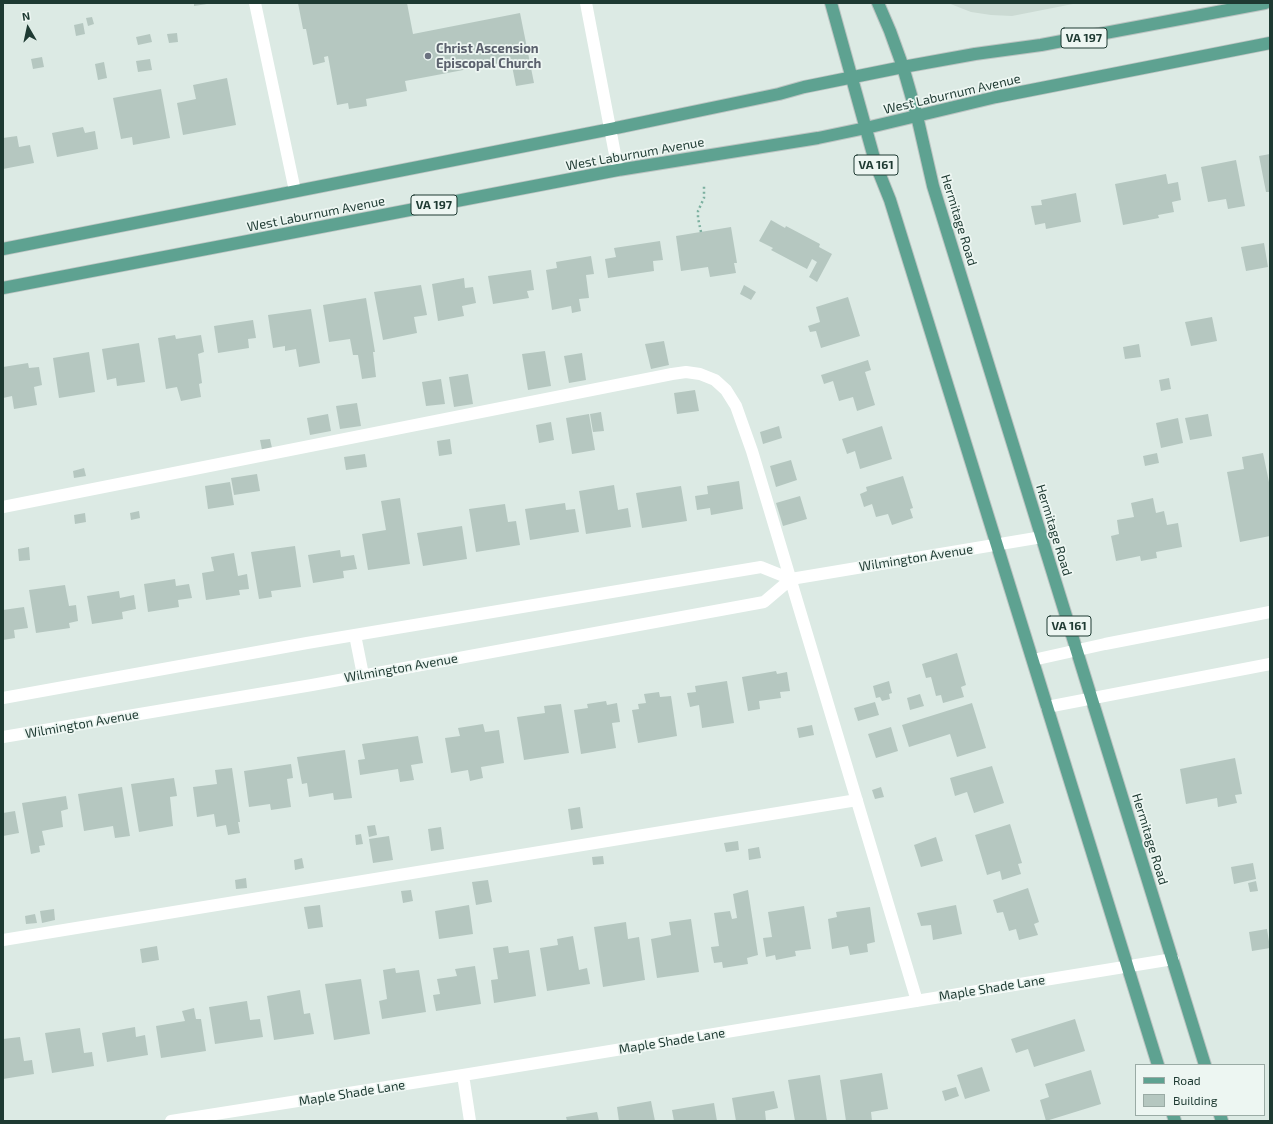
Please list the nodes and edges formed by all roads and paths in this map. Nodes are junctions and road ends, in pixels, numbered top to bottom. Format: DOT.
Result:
graph roads {
  1 [pos="255,3"];
  2 [pos="586,3"];
  3 [pos="831,3"];
  4 [pos="878,3"];
  5 [pos="1265,3"];
  6 [pos="1270,43"];
  7 [pos="903,67"];
  8 [pos="851,77"];
  9 [pos="917,116"];
  10 [pos="866,128"];
  11 [pos="611,129"];
  12 [pos="618,170"];
  13 [pos="704,185"];
  14 [pos="294,191"];
  15 [pos="701,232"];
  16 [pos="3,249"];
  17 [pos="3,288"];
  18 [pos="3,507"];
  19 [pos="1042,537"];
  20 [pos="997,545"];
  21 [pos="791,579"];
  22 [pos="1270,612"];
  23 [pos="355,635"];
  24 [pos="1077,650"];
  25 [pos="1033,660"];
  26 [pos="1270,664"];
  27 [pos="363,675"];
  28 [pos="3,698"];
  29 [pos="1092,698"];
  30 [pos="1047,706"];
  31 [pos="3,738"];
  32 [pos="857,800"];
  33 [pos="3,940"];
  34 [pos="1172,959"];
  35 [pos="1127,967"];
  36 [pos="917,1001"];
  37 [pos="1158,1064"];
  38 [pos="1205,1064"];
  39 [pos="463,1075"];
  40 [pos="172,1121"];
  41 [pos="470,1121"];
  1 -- 14 [label="street"];
  2 -- 11 [label="street"];
  3 -- 8 [label="main road, VA 161"];
  4 -- 7 [label="main road, Hermitage Road / VA 161"];
  5 -- 7 [label="main road, West Laburnum Avenue / VA 197"];
  6 -- 9 [label="main road, West Laburnum Avenue / VA 197"];
  7 -- 8 [label="main road, West Laburnum Avenue / VA 197"];
  7 -- 9 [label="main road, Hermitage Road / VA 161"];
  8 -- 10 [label="main road, VA 161"];
  8 -- 11 [label="main road, West Laburnum Avenue / VA 197"];
  9 -- 10 [label="main road, West Laburnum Avenue / VA 197"];
  9 -- 19 [label="main road, Hermitage Road / VA 161"];
  10 -- 12 [label="main road, West Laburnum Avenue / VA 197"];
  10 -- 20 [label="main road, VA 161"];
  11 -- 12 [label="street"];
  11 -- 14 [label="main road, West Laburnum Avenue / VA 197"];
  12 -- 17 [label="main road, West Laburnum Avenue / VA 197"];
  13 -- 15 [label="path"];
  14 -- 16 [label="main road, West Laburnum Avenue / VA 197"];
  18 -- 21 [label="street"];
  19 -- 20 [label="street, Wilmington Avenue"];
  19 -- 24 [label="main road, Hermitage Road / VA 161"];
  20 -- 21 [label="street, Wilmington Avenue"];
  20 -- 25 [label="main road, VA 161"];
  21 -- 23 [label="street"];
  21 -- 27 [label="street, Wilmington Avenue"];
  21 -- 32 [label="street"];
  22 -- 24 [label="street"];
  23 -- 27 [label="street"];
  23 -- 28 [label="street"];
  24 -- 25 [label="street"];
  24 -- 29 [label="main road, Hermitage Road / VA 161"];
  25 -- 30 [label="main road, VA 161"];
  26 -- 29 [label="street"];
  27 -- 31 [label="street, Wilmington Avenue"];
  29 -- 30 [label="street"];
  29 -- 34 [label="main road, Hermitage Road / VA 161"];
  30 -- 35 [label="main road, VA 161"];
  32 -- 33 [label="street"];
  32 -- 36 [label="street"];
  34 -- 35 [label="street, Maple Shade Lane"];
  34 -- 38 [label="main road, Hermitage Road / VA 161"];
  35 -- 36 [label="street, Maple Shade Lane"];
  35 -- 37 [label="main road, VA 161"];
  36 -- 39 [label="street, Maple Shade Lane"];
  39 -- 40 [label="street, Maple Shade Lane"];
  39 -- 41 [label="street"];
}
